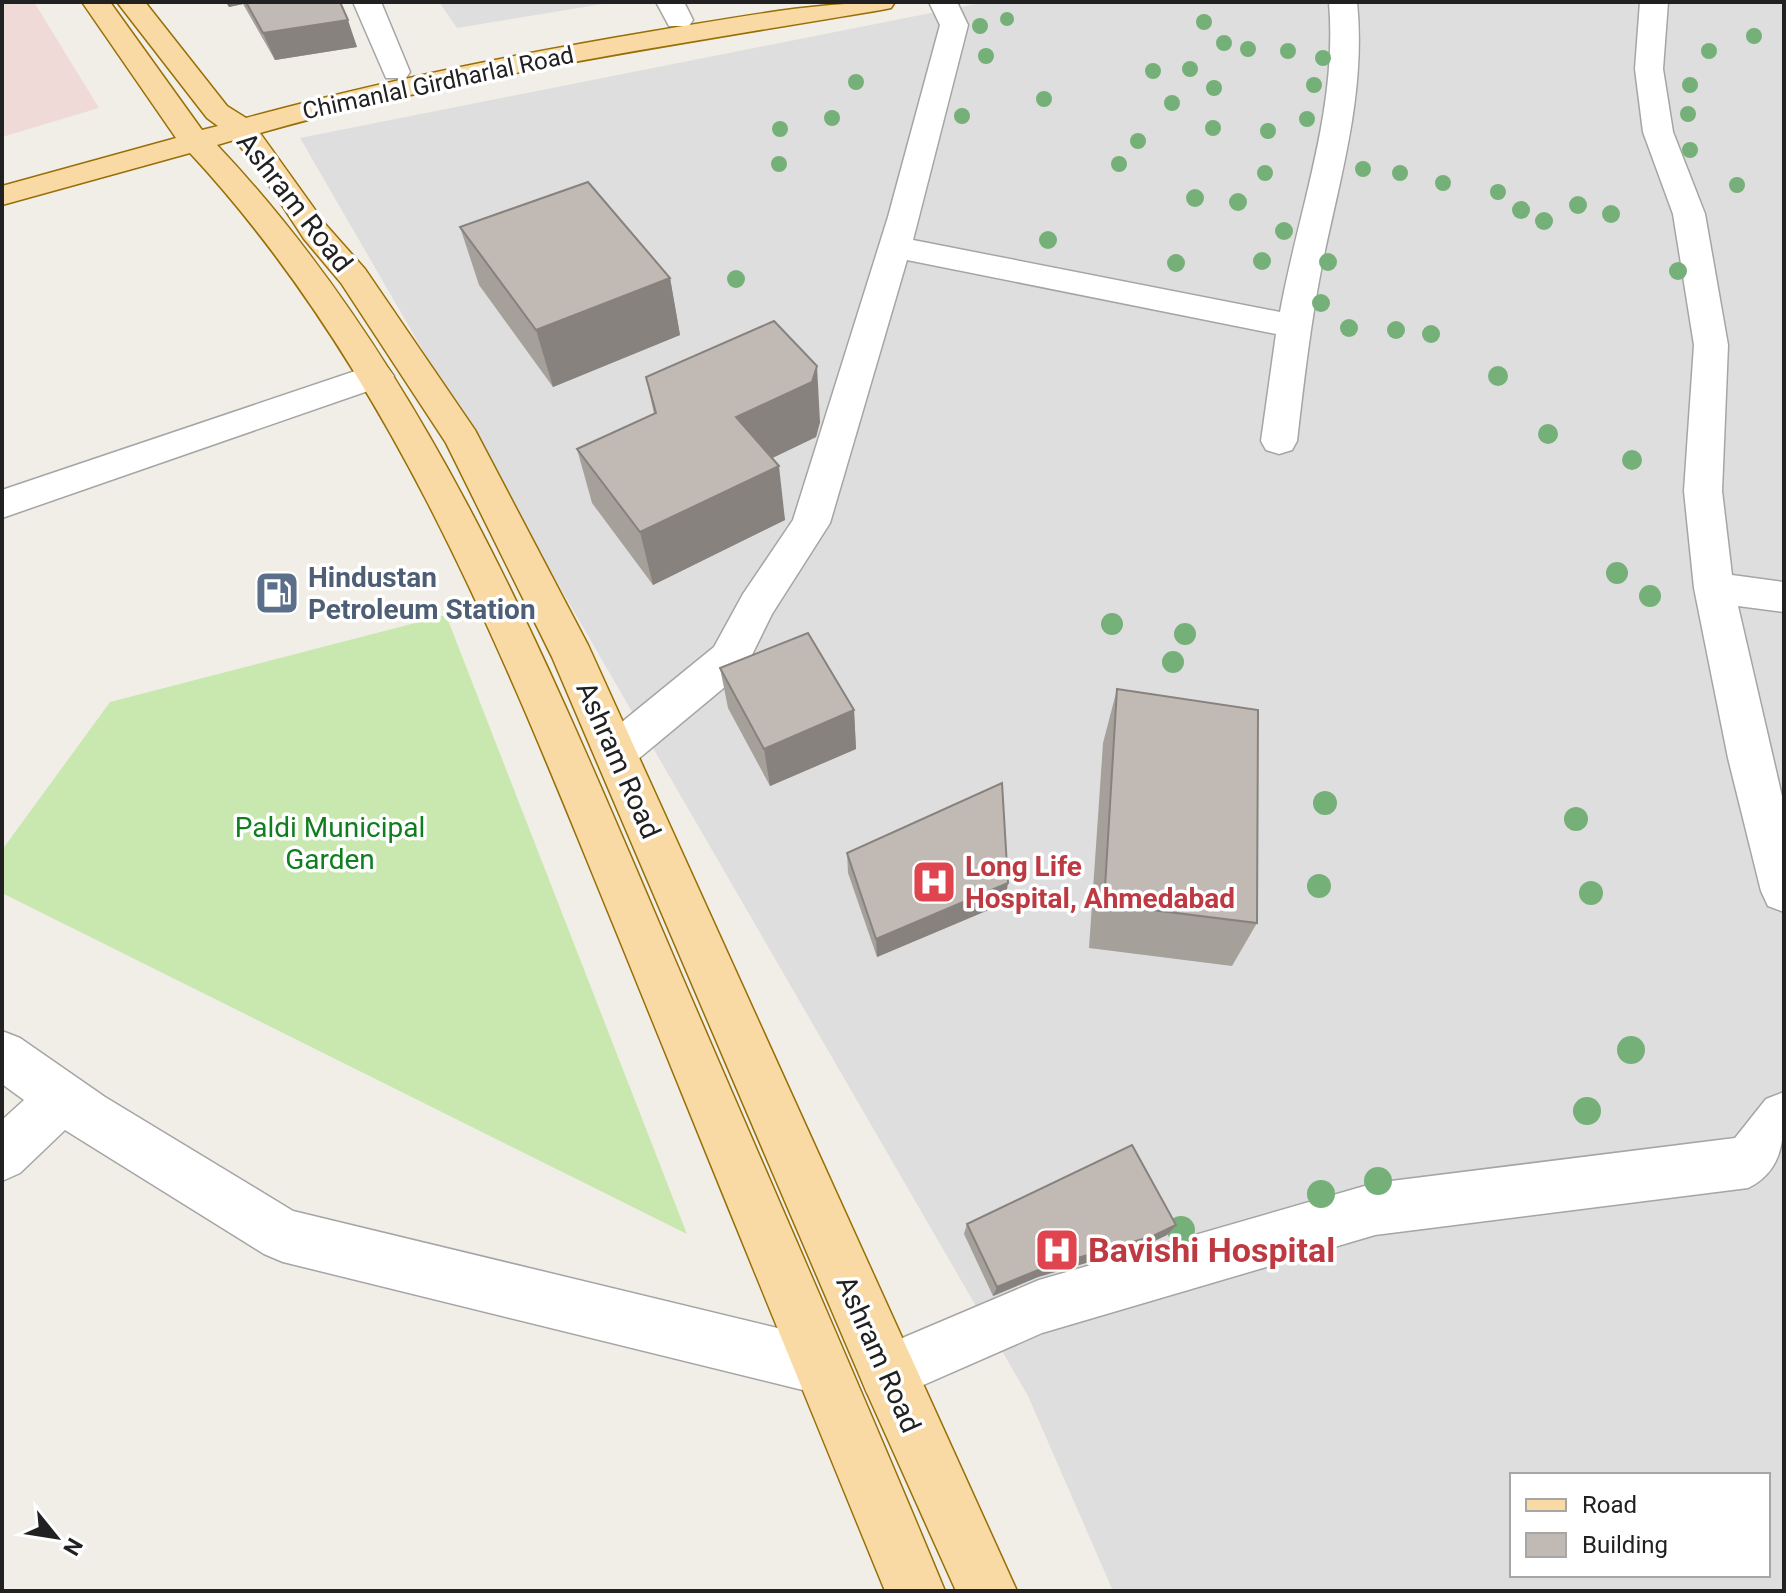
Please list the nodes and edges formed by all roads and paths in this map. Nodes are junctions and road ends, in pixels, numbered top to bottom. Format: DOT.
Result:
graph roads {
  1 [pos="96,2"];
  2 [pos="131,2"];
  3 [pos="367,2"];
  4 [pos="788,2"];
  5 [pos="881,2"];
  6 [pos="943,2"];
  7 [pos="1343,2"];
  8 [pos="1654,2"];
  9 [pos="675,11"];
  10 [pos="396,72"];
  11 [pos="208,126"];
  12 [pos="2,178"];
  13 [pos="2,196"];
  14 [pos="895,247"];
  15 [pos="1293,326"];
  16 [pos="376,376"];
  17 [pos="1279,441"];
  18 [pos="2,504"];
  19 [pos="1714,588"];
  20 [pos="1784,597"];
  21 [pos="616,752"];
  22 [pos="1784,891"];
  23 [pos="2,1055"];
  24 [pos="63,1098"];
  25 [pos="1784,1117"];
  26 [pos="2,1155"];
  27 [pos="819,1366"];
  28 [pos="887,1373"];
  29 [pos="915,1591"];
  30 [pos="987,1591"];
  1 -- 11 [label="main road, Ashram Road"];
  2 -- 11 [label="main road, Ashram Road"];
  3 -- 10 [label="street"];
  4 -- 9 [label="main road, Chimanlal Girdharlal Road"];
  5 -- 11 [label="main road, Chimanlal Girdharlal Road"];
  6 -- 14 [label="street"];
  7 -- 15 [label="street"];
  8 -- 19 [label="street"];
  9 -- 10 [label="main road, Chimanlal Girdharlal Road"];
  10 -- 11 [label="main road, Chimanlal Girdharlal Road"];
  11 -- 12 [label="main road, Chimanlal Girdharlal Road"];
  11 -- 13 [label="main road, Chimanlal Girdharlal Road"];
  11 -- 16 [label="main road, Ashram Road"];
  11 -- 21 [label="main road, Ashram Road"];
  14 -- 15 [label="street"];
  14 -- 21 [label="street"];
  15 -- 17 [label="street"];
  16 -- 18 [label="street"];
  16 -- 27 [label="main road, Ashram Road"];
  19 -- 20 [label="street"];
  19 -- 22 [label="street"];
  21 -- 28 [label="main road, Ashram Road"];
  23 -- 24 [label="street"];
  24 -- 26 [label="street"];
  24 -- 27 [label="street"];
  25 -- 28 [label="street"];
  27 -- 29 [label="main road, Ashram Road"];
  28 -- 30 [label="main road, Ashram Road"];
}
